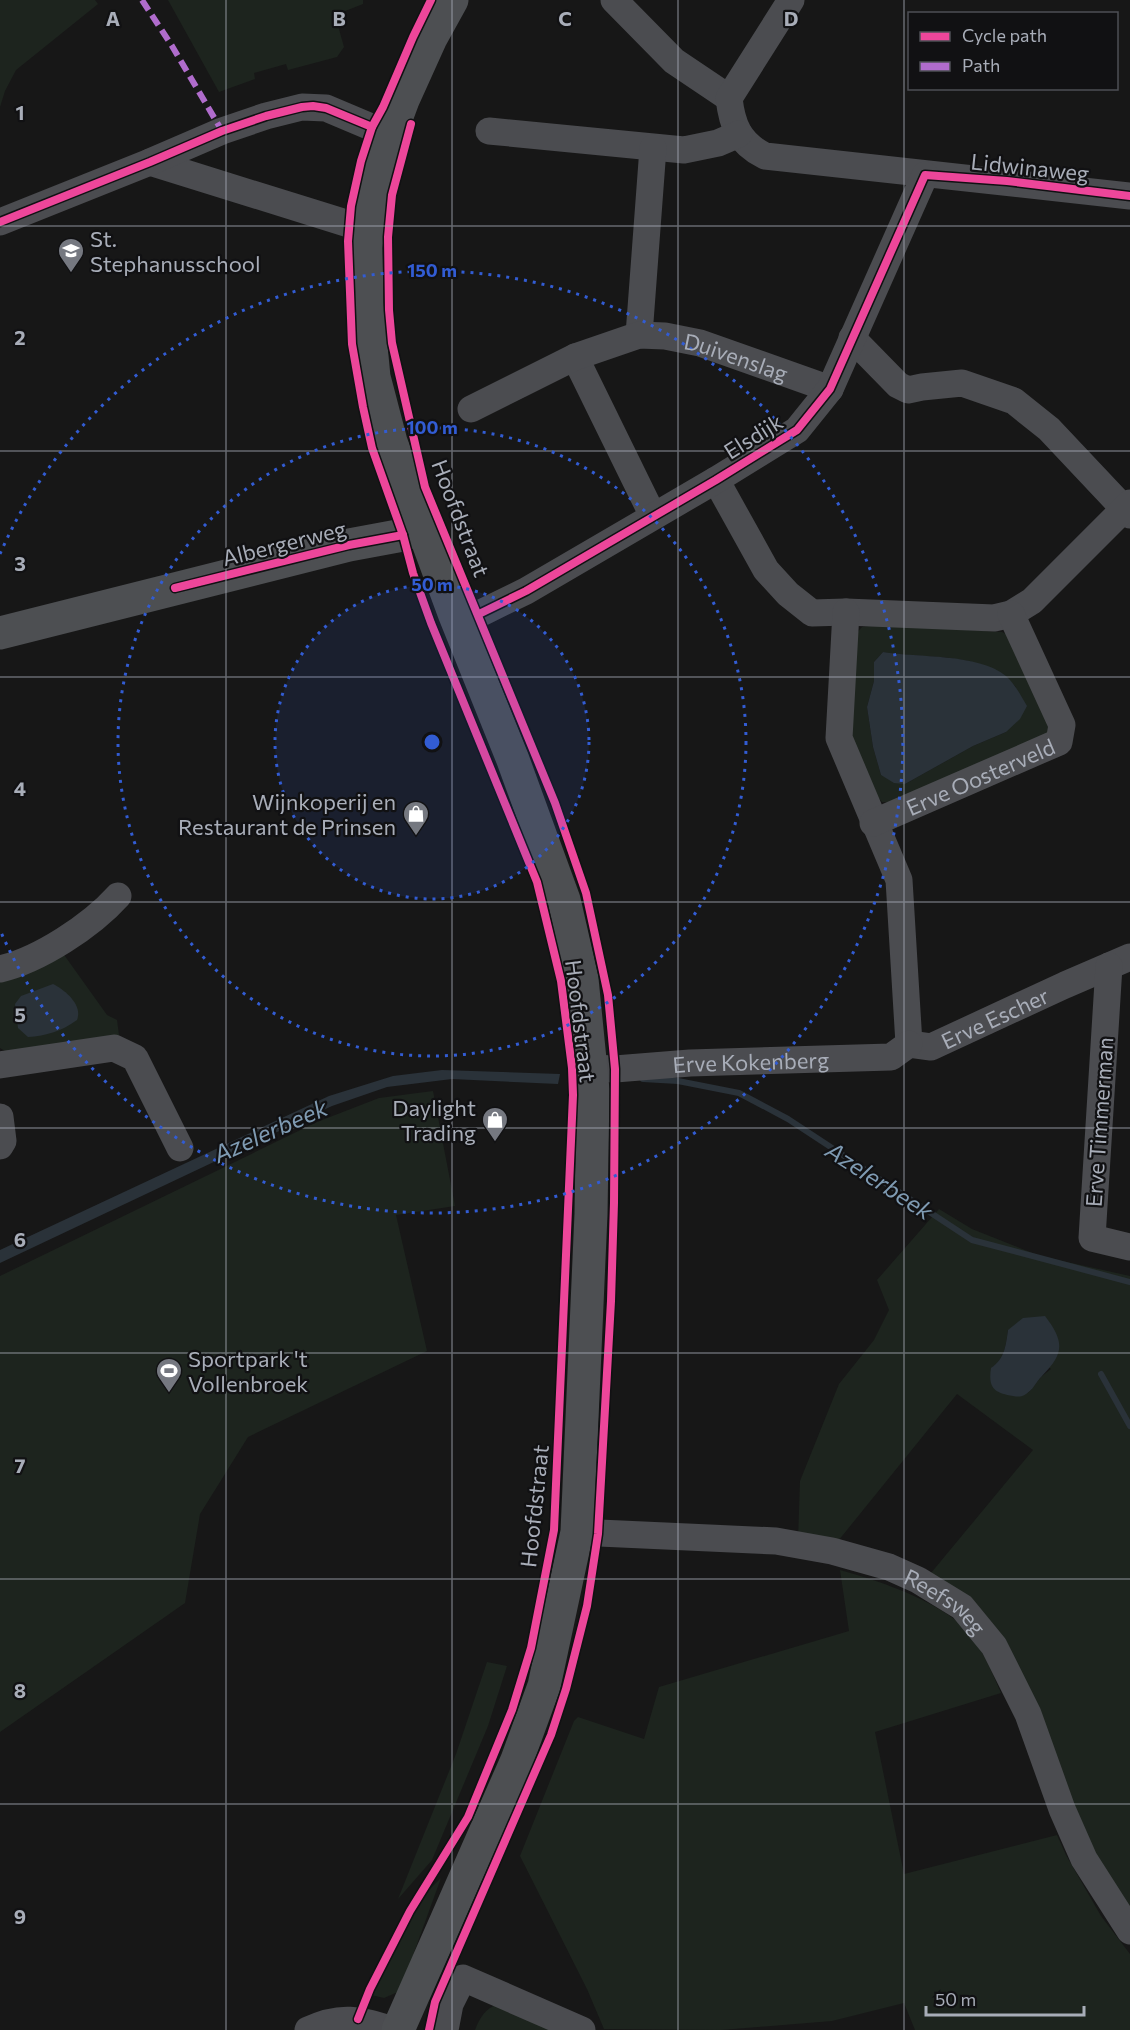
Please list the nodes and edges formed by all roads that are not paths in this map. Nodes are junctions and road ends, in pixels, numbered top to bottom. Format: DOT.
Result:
graph roads {
  1 [pos="452,0"];
  2 [pos="614,0"];
  3 [pos="790,0"];
  4 [pos="729,98"];
  5 [pos="489,132"];
  6 [pos="740,134"];
  7 [pos="390,135"];
  8 [pos="653,148"];
  9 [pos="150,162"];
  10 [pos="926,175"];
  11 [pos="1130,196"];
  12 [pos="0,222"];
  13 [pos="367,227"];
  14 [pos="639,335"];
  15 [pos="852,338"];
  16 [pos="575,357"];
  17 [pos="830,389"];
  18 [pos="471,409"];
  19 [pos="717,480"];
  20 [pos="1128,509"];
  21 [pos="653,516"];
  22 [pos="422,527"];
  23 [pos="846,612"];
  24 [pos="479,614"];
  25 [pos="1011,614"];
  26 [pos="0,633"];
  27 [pos="879,835"];
  28 [pos="118,896"];
  29 [pos="1120,962"];
  30 [pos="0,969"];
  31 [pos="909,1044"];
  32 [pos="0,1065"];
  33 [pos="591,1068"];
  34 [pos="0,1117"];
  35 [pos="0,1146"];
  36 [pos="180,1148"];
  37 [pos="1130,1247"];
  38 [pos="577,1532"];
  39 [pos="1130,1931"];
  40 [pos="356,2025"];
  41 [pos="308,2030"];
  42 [pos="395,2030"];
  43 [pos="445,2030"];
  44 [pos="582,2030"];
  1 -- 7 [label="main road, Hoofdstraat"];
  2 -- 4 [label="street"];
  3 -- 4 [label="street"];
  4 -- 6 [label="street"];
  5 -- 8 [label="street"];
  6 -- 8 [label="street"];
  6 -- 10 [label="street, Lidwinaweg"];
  7 -- 9 [label="street"];
  7 -- 13 [label="main road, Hoofdstraat"];
  8 -- 14 [label="street"];
  9 -- 12 [label="street"];
  9 -- 13 [label="street"];
  10 -- 11 [label="street, Lidwinaweg"];
  10 -- 15 [label="street, Elsdijk"];
  13 -- 22 [label="main road, Hoofdstraat"];
  14 -- 16 [label="street, Duivenslag"];
  14 -- 17 [label="street, Duivenslag"];
  15 -- 17 [label="street, Elsdijk"];
  15 -- 20 [label="street"];
  16 -- 18 [label="street, Duivenslag"];
  16 -- 21 [label="street"];
  17 -- 19 [label="street, Elsdijk"];
  19 -- 21 [label="street, Elsdijk"];
  19 -- 23 [label="street"];
  20 -- 25 [label="street"];
  21 -- 24 [label="street, Elsdijk"];
  22 -- 26 [label="main road, Albergerweg"];
  22 -- 33 [label="main road, Hoofdstraat"];
  23 -- 25 [label="street"];
  23 -- 27 [label="street"];
  25 -- 27 [label="street, Erve Oosterveld"];
  27 -- 31 [label="street, Erve Escher"];
  28 -- 30 [label="street"];
  29 -- 31 [label="street, Erve Escher"];
  29 -- 37 [label="street, Erve Timmerman"];
  31 -- 33 [label="street, Erve Kokenberg"];
  32 -- 36 [label="street"];
  33 -- 38 [label="main road, Hoofdstraat"];
  34 -- 35 [label="street"];
  38 -- 39 [label="street, Reefsweg"];
  38 -- 42 [label="main road, Hoofdstraat"];
  40 -- 41 [label="street"];
  40 -- 42 [label="street"];
  43 -- 44 [label="street"];
}
